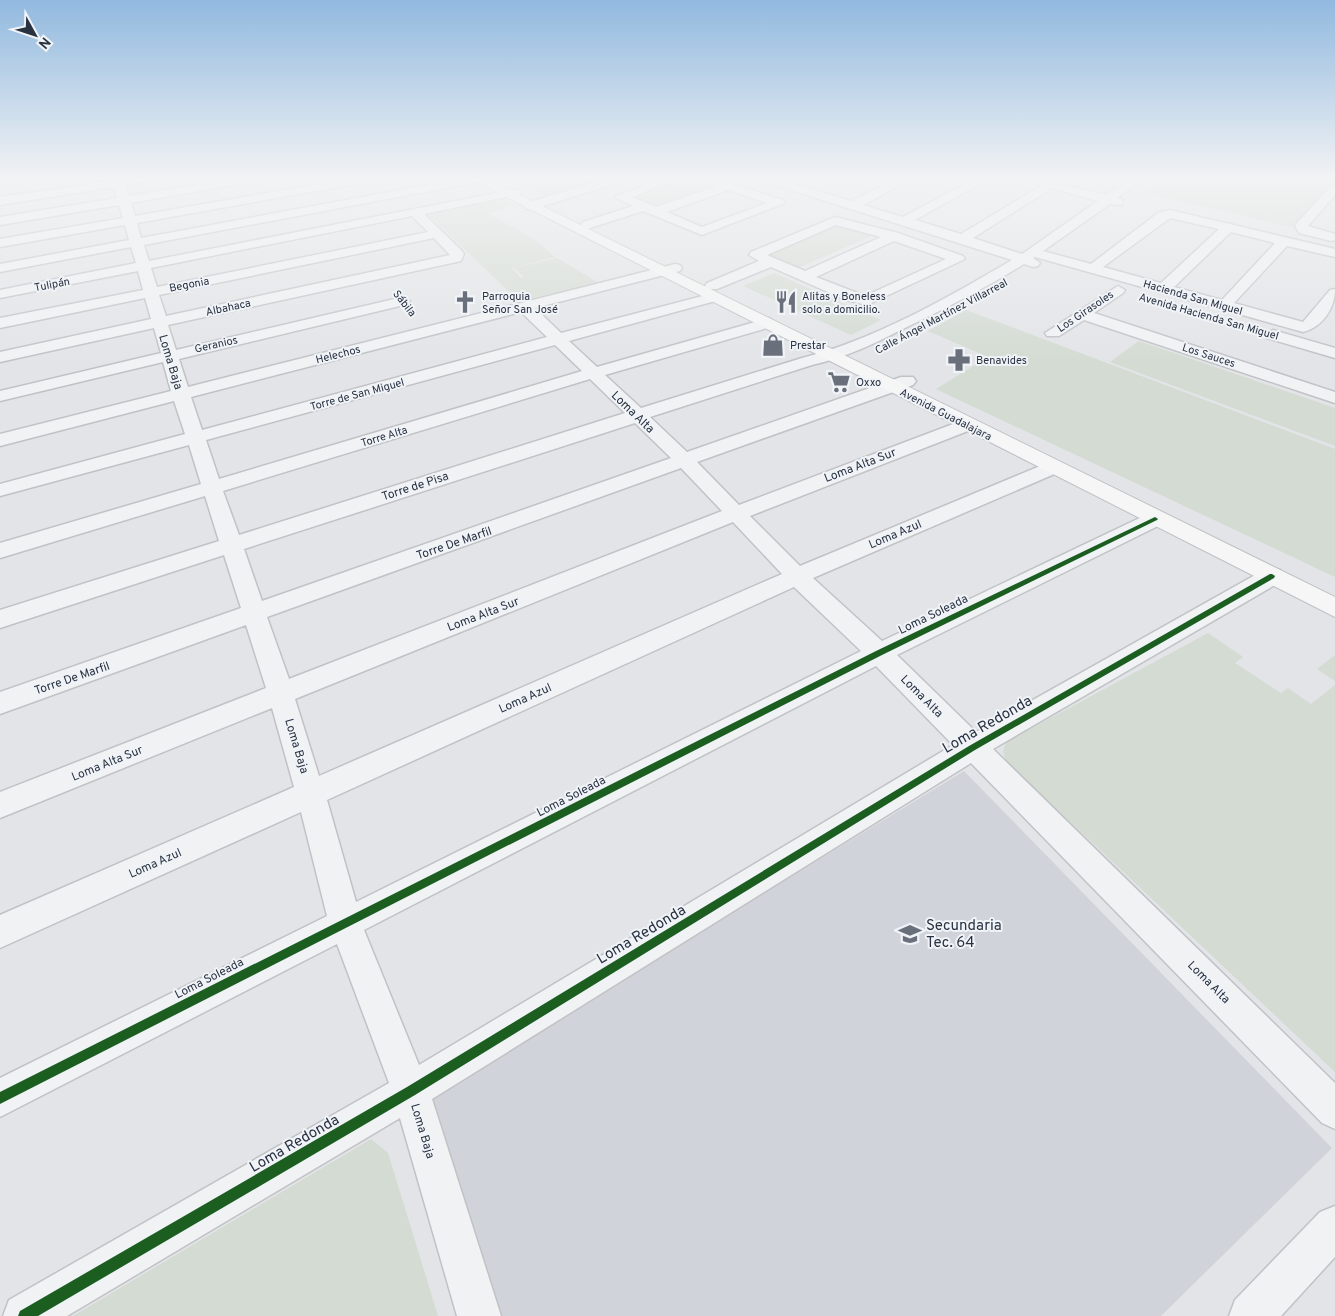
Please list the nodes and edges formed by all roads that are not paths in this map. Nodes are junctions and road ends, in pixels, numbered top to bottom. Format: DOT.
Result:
graph roads {
  1 [pos="62,240"];
  2 [pos="83,240"];
  3 [pos="137,240"];
  4 [pos="405,240"];
  5 [pos="443,240"];
  6 [pos="612,240"];
  7 [pos="787,240"];
  8 [pos="883,240"];
  9 [pos="905,240"];
  10 [pos="972,240"];
  11 [pos="1057,240"];
  12 [pos="1063,240"];
  13 [pos="1130,240"];
  14 [pos="1215,240"];
  15 [pos="1285,240"];
  16 [pos="1287,240"];
  17 [pos="1335,253"];
  18 [pos="1035,258"];
  19 [pos="776,265"];
  20 [pos="0,268"];
  21 [pos="1094,268"];
  22 [pos="669,270"];
  23 [pos="383,274"];
  24 [pos="804,277"];
  25 [pos="1083,279"];
  26 [pos="1164,288"];
  27 [pos="1118,290"];
  28 [pos="149,292"];
  29 [pos="717,292"];
  30 [pos="1335,293"];
  31 [pos="0,294"];
  32 [pos="403,301"];
  33 [pos="1224,306"];
  34 [pos="526,308"];
  35 [pos="1082,314"];
  36 [pos="159,322"];
  37 [pos="0,323"];
  38 [pos="769,324"];
  39 [pos="1241,326"];
  40 [pos="427,331"];
  41 [pos="1260,331"];
  42 [pos="1053,333"];
  43 [pos="558,339"];
  44 [pos="1335,353"];
  45 [pos="170,355"];
  46 [pos="0,357"];
  47 [pos="846,357"];
  48 [pos="593,373"];
  49 [pos="900,384"];
  50 [pos="1332,390"];
  51 [pos="181,394"];
  52 [pos="0,396"];
  53 [pos="636,414"];
  54 [pos="967,425"];
  55 [pos="197,437"];
  56 [pos="0,440"];
  57 [pos="685,461"];
  58 [pos="1052,468"];
  59 [pos="212,488"];
  60 [pos="0,490"];
  61 [pos="734,513"];
  62 [pos="1155,519"];
  63 [pos="233,544"];
  64 [pos="0,550"];
  65 [pos="1272,566"];
  66 [pos="797,576"];
  67 [pos="1335,608"];
  68 [pos="256,613"];
  69 [pos="0,619"];
  70 [pos="879,653"];
  71 [pos="281,694"];
  72 [pos="0,703"];
  73 [pos="972,748"];
  74 [pos="311,795"];
  75 [pos="0,805"];
  76 [pos="345,922"];
  77 [pos="0,932"];
  78 [pos="411,1091"];
  79 [pos="0,1098"];
  80 [pos="1335,1110"];
  81 [pos="1335,1227"];
  82 [pos="25,1316"];
  83 [pos="479,1316"];
  84 [pos="1251,1316"];
  1 -- 20 [label="street"];
  2 -- 31 [label="street, Tulipán"];
  3 -- 28 [label="street, Loma Baja"];
  4 -- 28 [label="street, Begonia"];
  5 -- 23 [label="street, Albahaca"];
  6 -- 22 [label="main road, Avenida Guadalajara"];
  7 -- 19 [label="street"];
  8 -- 24 [label="street"];
  9 -- 24 [label="street"];
  10 -- 18 [label="street, Hacienda San Miguel"];
  11 -- 18 [label="street"];
  12 -- 18 [label="street, Calle Ángel Martínez Villarreal"];
  13 -- 21 [label="street"];
  14 -- 26 [label="street"];
  15 -- 33 [label="street"];
  16 -- 17 [label="street"];
  18 -- 21 [label="street, Hacienda San Miguel"];
  18 -- 47 [label="street, Calle Ángel Martínez Villarreal"];
  19 -- 24 [label="street"];
  19 -- 29 [label="street, Torre de San Miguel"];
  21 -- 26 [label="street, Hacienda San Miguel"];
  22 -- 29 [label="main road, Avenida Guadalajara"];
  22 -- 34 [label="street, Helechos"];
  23 -- 32 [label="street, Sábila"];
  23 -- 36 [label="street, Albahaca"];
  25 -- 27 [label="street, Avenida Hacienda San Miguel"];
  26 -- 33 [label="street, Hacienda San Miguel"];
  27 -- 35 [label="street, Los Girasoles"];
  27 -- 39 [label="street, Avenida Hacienda San Miguel"];
  28 -- 36 [label="street, Loma Baja"];
  28 -- 37 [label="street, Begonia"];
  29 -- 38 [label="main road, Avenida Guadalajara"];
  29 -- 43 [label="street, Torre de San Miguel"];
  29 -- 47 [label="main road, Avenida Guadalajara"];
  30 -- 33 [label="street, Hacienda San Miguel"];
  32 -- 40 [label="street, Sábila"];
  32 -- 45 [label="street, Geranios"];
  34 -- 40 [label="street, Helechos"];
  34 -- 43 [label="street, Loma Alta"];
  35 -- 42 [label="street, Los Girasoles"];
  35 -- 50 [label="street, Los Sauces"];
  36 -- 45 [label="street, Loma Baja"];
  36 -- 46 [label="street, Albahaca"];
  38 -- 47 [label="main road, Avenida Guadalajara"];
  38 -- 48 [label="street, Torre Alta"];
  40 -- 51 [label="street, Helechos"];
  41 -- 44 [label="street, Avenida Hacienda San Miguel"];
  43 -- 48 [label="street, Loma Alta"];
  43 -- 55 [label="street, Torre de San Miguel"];
  45 -- 51 [label="street, Loma Baja"];
  45 -- 52 [label="street, Geranios"];
  47 -- 49 [label="main road, Avenida Guadalajara"];
  47 -- 53 [label="street, Torre de Pisa"];
  48 -- 53 [label="street, Loma Alta"];
  48 -- 59 [label="street, Torre Alta"];
  49 -- 54 [label="main road, Avenida Guadalajara"];
  49 -- 57 [label="street, Torre De Marfil"];
  49 -- 65 [label="main road, Avenida Guadalajara"];
  51 -- 55 [label="street, Loma Baja"];
  51 -- 56 [label="street, Helechos"];
  53 -- 57 [label="street, Loma Alta"];
  53 -- 63 [label="street, Torre de Pisa"];
  54 -- 58 [label="main road, Avenida Guadalajara"];
  54 -- 61 [label="street, Loma Alta Sur"];
  55 -- 59 [label="street, Loma Baja"];
  55 -- 60 [label="street, Torre de San Miguel"];
  57 -- 61 [label="street, Loma Alta"];
  57 -- 68 [label="street, Torre De Marfil"];
  58 -- 62 [label="main road, Avenida Guadalajara"];
  58 -- 66 [label="street, Loma Azul"];
  59 -- 63 [label="street, Loma Baja"];
  59 -- 64 [label="street, Torre Alta"];
  61 -- 66 [label="street, Loma Alta"];
  61 -- 71 [label="street, Loma Alta Sur"];
  62 -- 65 [label="main road, Avenida Guadalajara"];
  62 -- 70 [label="street, Loma Soleada"];
  63 -- 68 [label="street, Loma Baja"];
  63 -- 69 [label="street, Torre de Pisa"];
  65 -- 67 [label="main road, Avenida Guadalajara"];
  65 -- 73 [label="street, Loma Redonda"];
  66 -- 70 [label="street, Loma Alta"];
  66 -- 74 [label="street, Loma Azul"];
  68 -- 71 [label="street, Loma Baja"];
  68 -- 72 [label="street, Torre De Marfil"];
  70 -- 73 [label="street, Loma Alta"];
  70 -- 76 [label="street, Loma Soleada"];
  71 -- 74 [label="street, Loma Baja"];
  71 -- 75 [label="street, Loma Alta Sur"];
  73 -- 78 [label="street, Loma Redonda"];
  73 -- 80 [label="street, Loma Alta"];
  74 -- 76 [label="street, Loma Baja"];
  74 -- 77 [label="street, Loma Azul"];
  76 -- 78 [label="street, Loma Baja"];
  76 -- 79 [label="street, Loma Soleada"];
  78 -- 82 [label="street, Loma Redonda"];
  78 -- 83 [label="street, Loma Baja"];
  81 -- 84 [label="street"];
}
